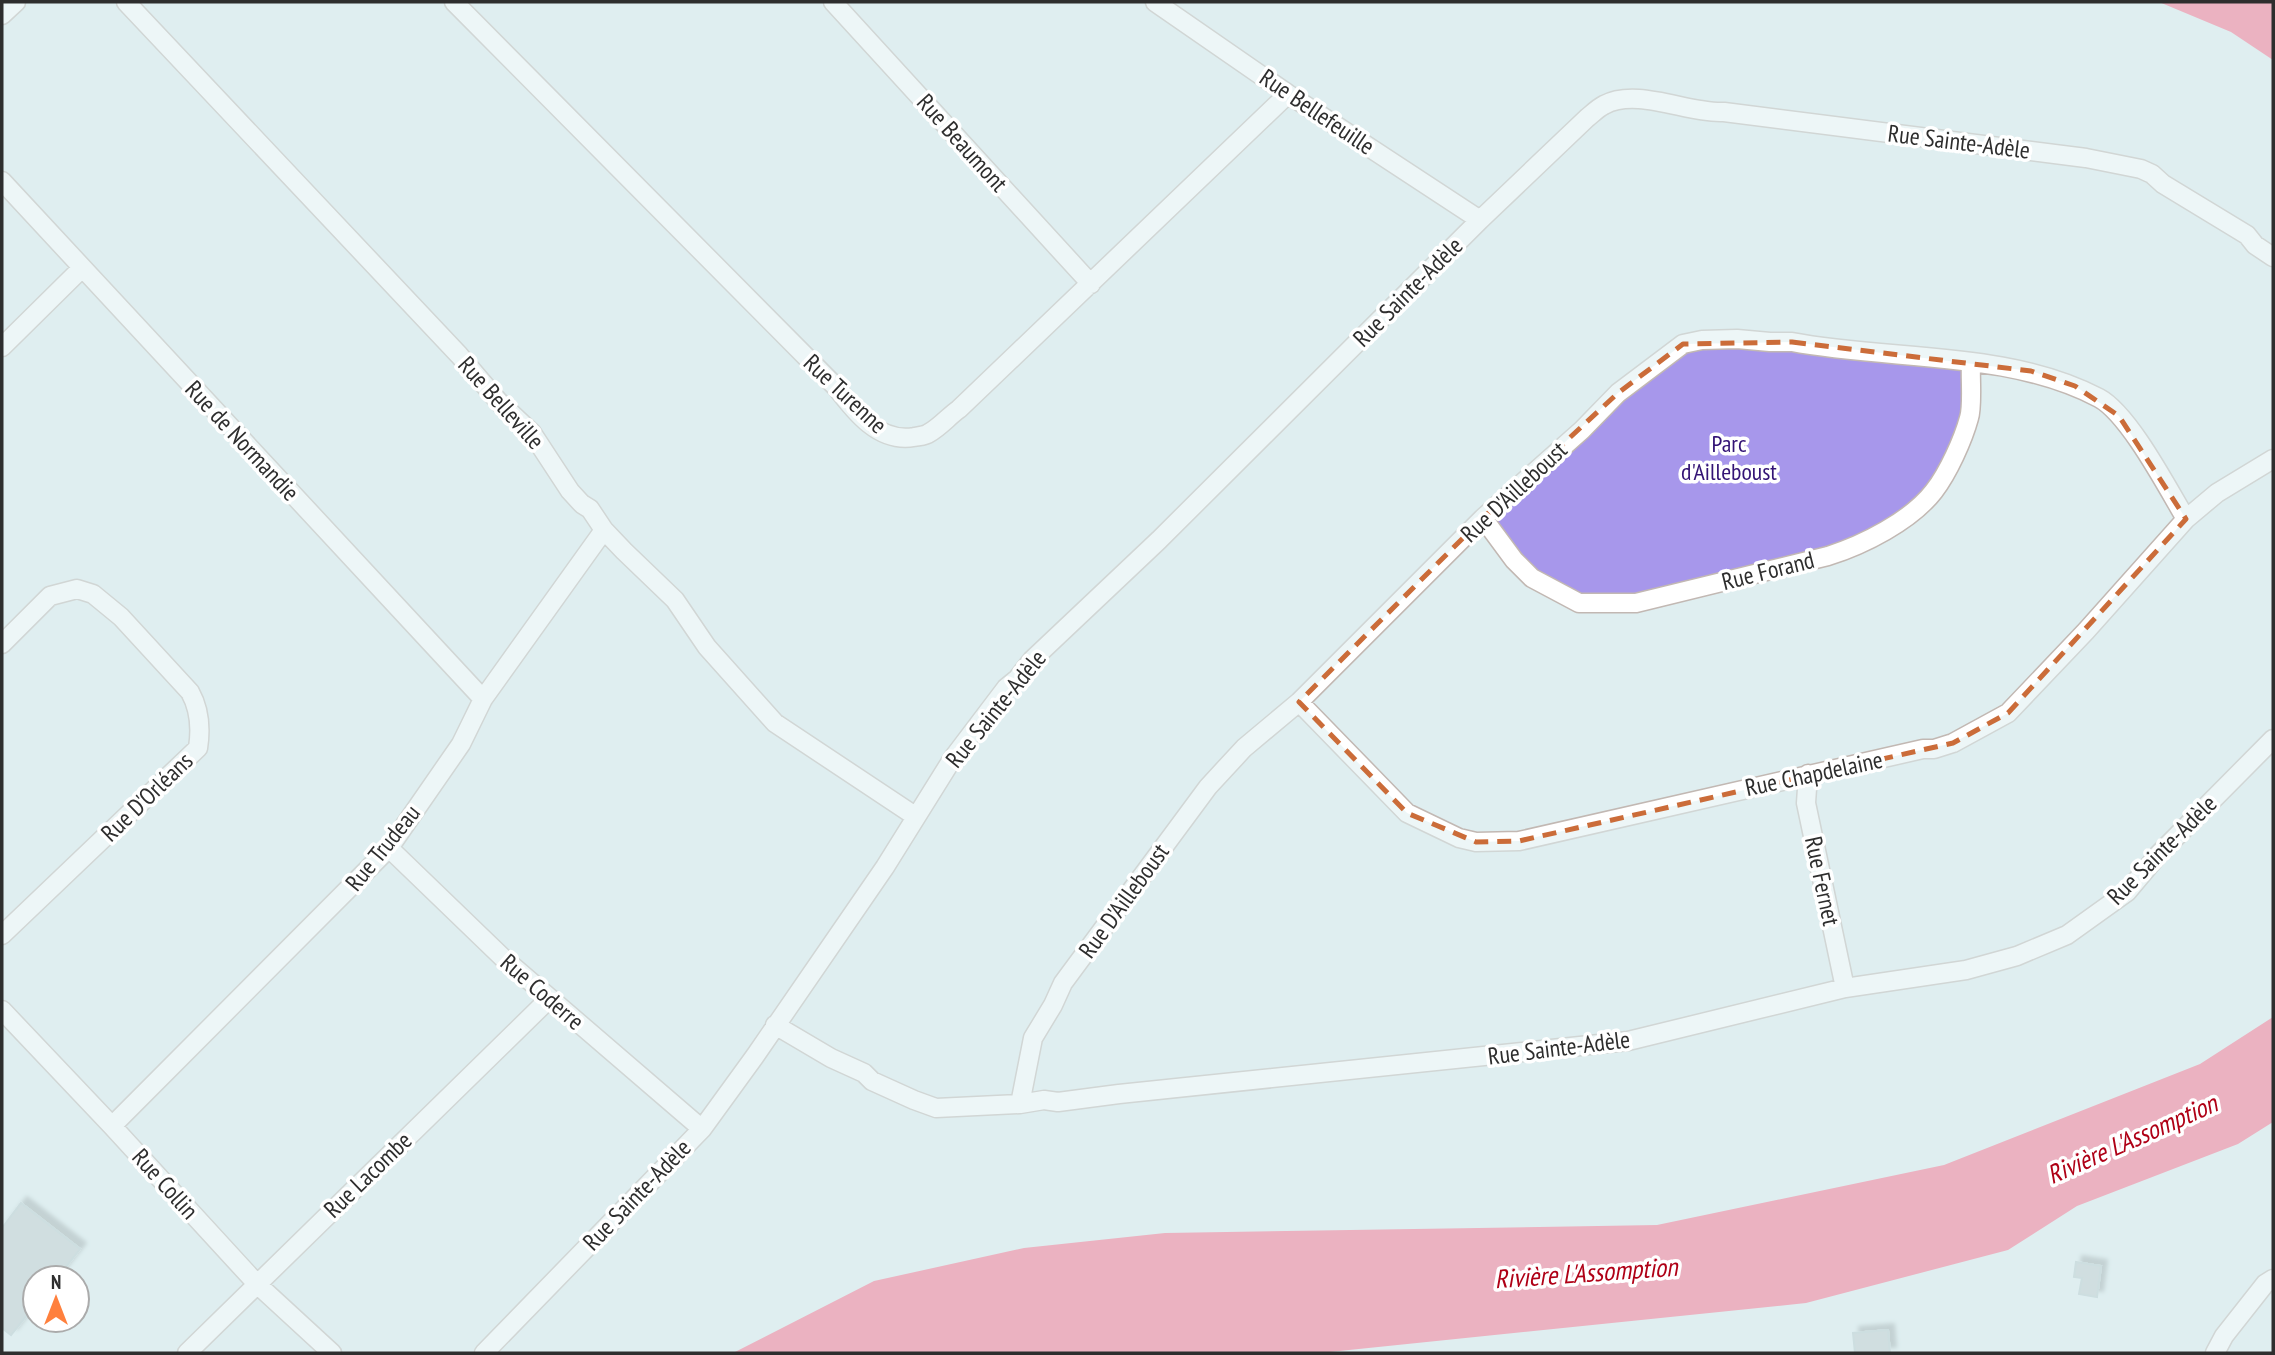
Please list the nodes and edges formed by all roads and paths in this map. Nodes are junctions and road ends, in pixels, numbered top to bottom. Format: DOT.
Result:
graph roads {
  1 [pos="16,2"];
  2 [pos="126,2"];
  3 [pos="454,2"];
  4 [pos="833,2"];
  5 [pos="1155,2"];
  6 [pos="2,15"];
  7 [pos="1288,94"];
  8 [pos="2,181"];
  9 [pos="1480,220"];
  10 [pos="2273,257"];
  11 [pos="81,269"];
  12 [pos="1091,284"];
  13 [pos="2,347"];
  14 [pos="1971,363"];
  15 [pos="2273,459"];
  16 [pos="1483,518"];
  17 [pos="2186,519"];
  18 [pos="604,530"];
  19 [pos="2,644"];
  20 [pos="483,699"];
  21 [pos="1299,702"];
  22 [pos="2273,739"];
  23 [pos="1808,774"];
  24 [pos="915,816"];
  25 [pos="389,848"];
  26 [pos="2,935"];
  27 [pos="1845,988"];
  28 [pos="550,998"];
  29 [pos="2,1010"];
  30 [pos="775,1025"];
  31 [pos="1020,1104"];
  32 [pos="112,1126"];
  33 [pos="702,1129"];
  34 [pos="2273,1279"];
  35 [pos="257,1284"];
  36 [pos="187,1353"];
  37 [pos="332,1353"];
  38 [pos="484,1353"];
  39 [pos="2216,1353"];
  1 -- 6 [label="street"];
  2 -- 18 [label="street, Rue Belleville"];
  3 -- 12 [label="street, Rue Turenne"];
  4 -- 12 [label="street, Rue Beaumont"];
  5 -- 7 [label="street, Rue Bellefeuille"];
  7 -- 9 [label="street, Rue Bellefeuille"];
  7 -- 12 [label="street, Rue Turenne"];
  8 -- 11 [label="street, Rue de Normandie"];
  9 -- 10 [label="street, Rue Sainte-Adèle"];
  9 -- 24 [label="street, Rue Sainte-Adèle"];
  11 -- 13 [label="street"];
  11 -- 20 [label="street, Rue de Normandie"];
  14 -- 16 [label="street, Rue D'Ailleboust"];
  14 -- 16 [label="street, Rue Forand"];
  14 -- 17 [label="street, Rue D'Ailleboust"];
  15 -- 17 [label="street, Rue Chapdelaine"];
  16 -- 21 [label="street, Rue D'Ailleboust"];
  17 -- 23 [label="street, Rue Chapdelaine"];
  18 -- 20 [label="street, Rue Trudeau"];
  18 -- 24 [label="street, Rue Belleville"];
  19 -- 26 [label="street, Rue D'Orléans"];
  20 -- 25 [label="street, Rue Trudeau"];
  21 -- 23 [label="street, Rue Chapdelaine"];
  21 -- 31 [label="street, Rue D'Ailleboust"];
  22 -- 27 [label="street, Rue Sainte-Adèle"];
  23 -- 27 [label="street, Rue Fernet"];
  24 -- 30 [label="street, Rue Sainte-Adèle"];
  25 -- 28 [label="street, Rue Coderre"];
  25 -- 32 [label="street, Rue Trudeau"];
  27 -- 31 [label="street, Rue Sainte-Adèle"];
  28 -- 33 [label="street, Rue Coderre"];
  28 -- 35 [label="street, Rue Lacombe"];
  29 -- 32 [label="street, Rue Collin"];
  30 -- 31 [label="street, Rue Sainte-Adèle"];
  30 -- 33 [label="street, Rue Sainte-Adèle"];
  32 -- 35 [label="street, Rue Collin"];
  33 -- 38 [label="street, Rue Sainte-Adèle"];
  34 -- 39 [label="street"];
  35 -- 36 [label="street, Rue Lacombe"];
  35 -- 37 [label="street, Rue Collin"];
}
